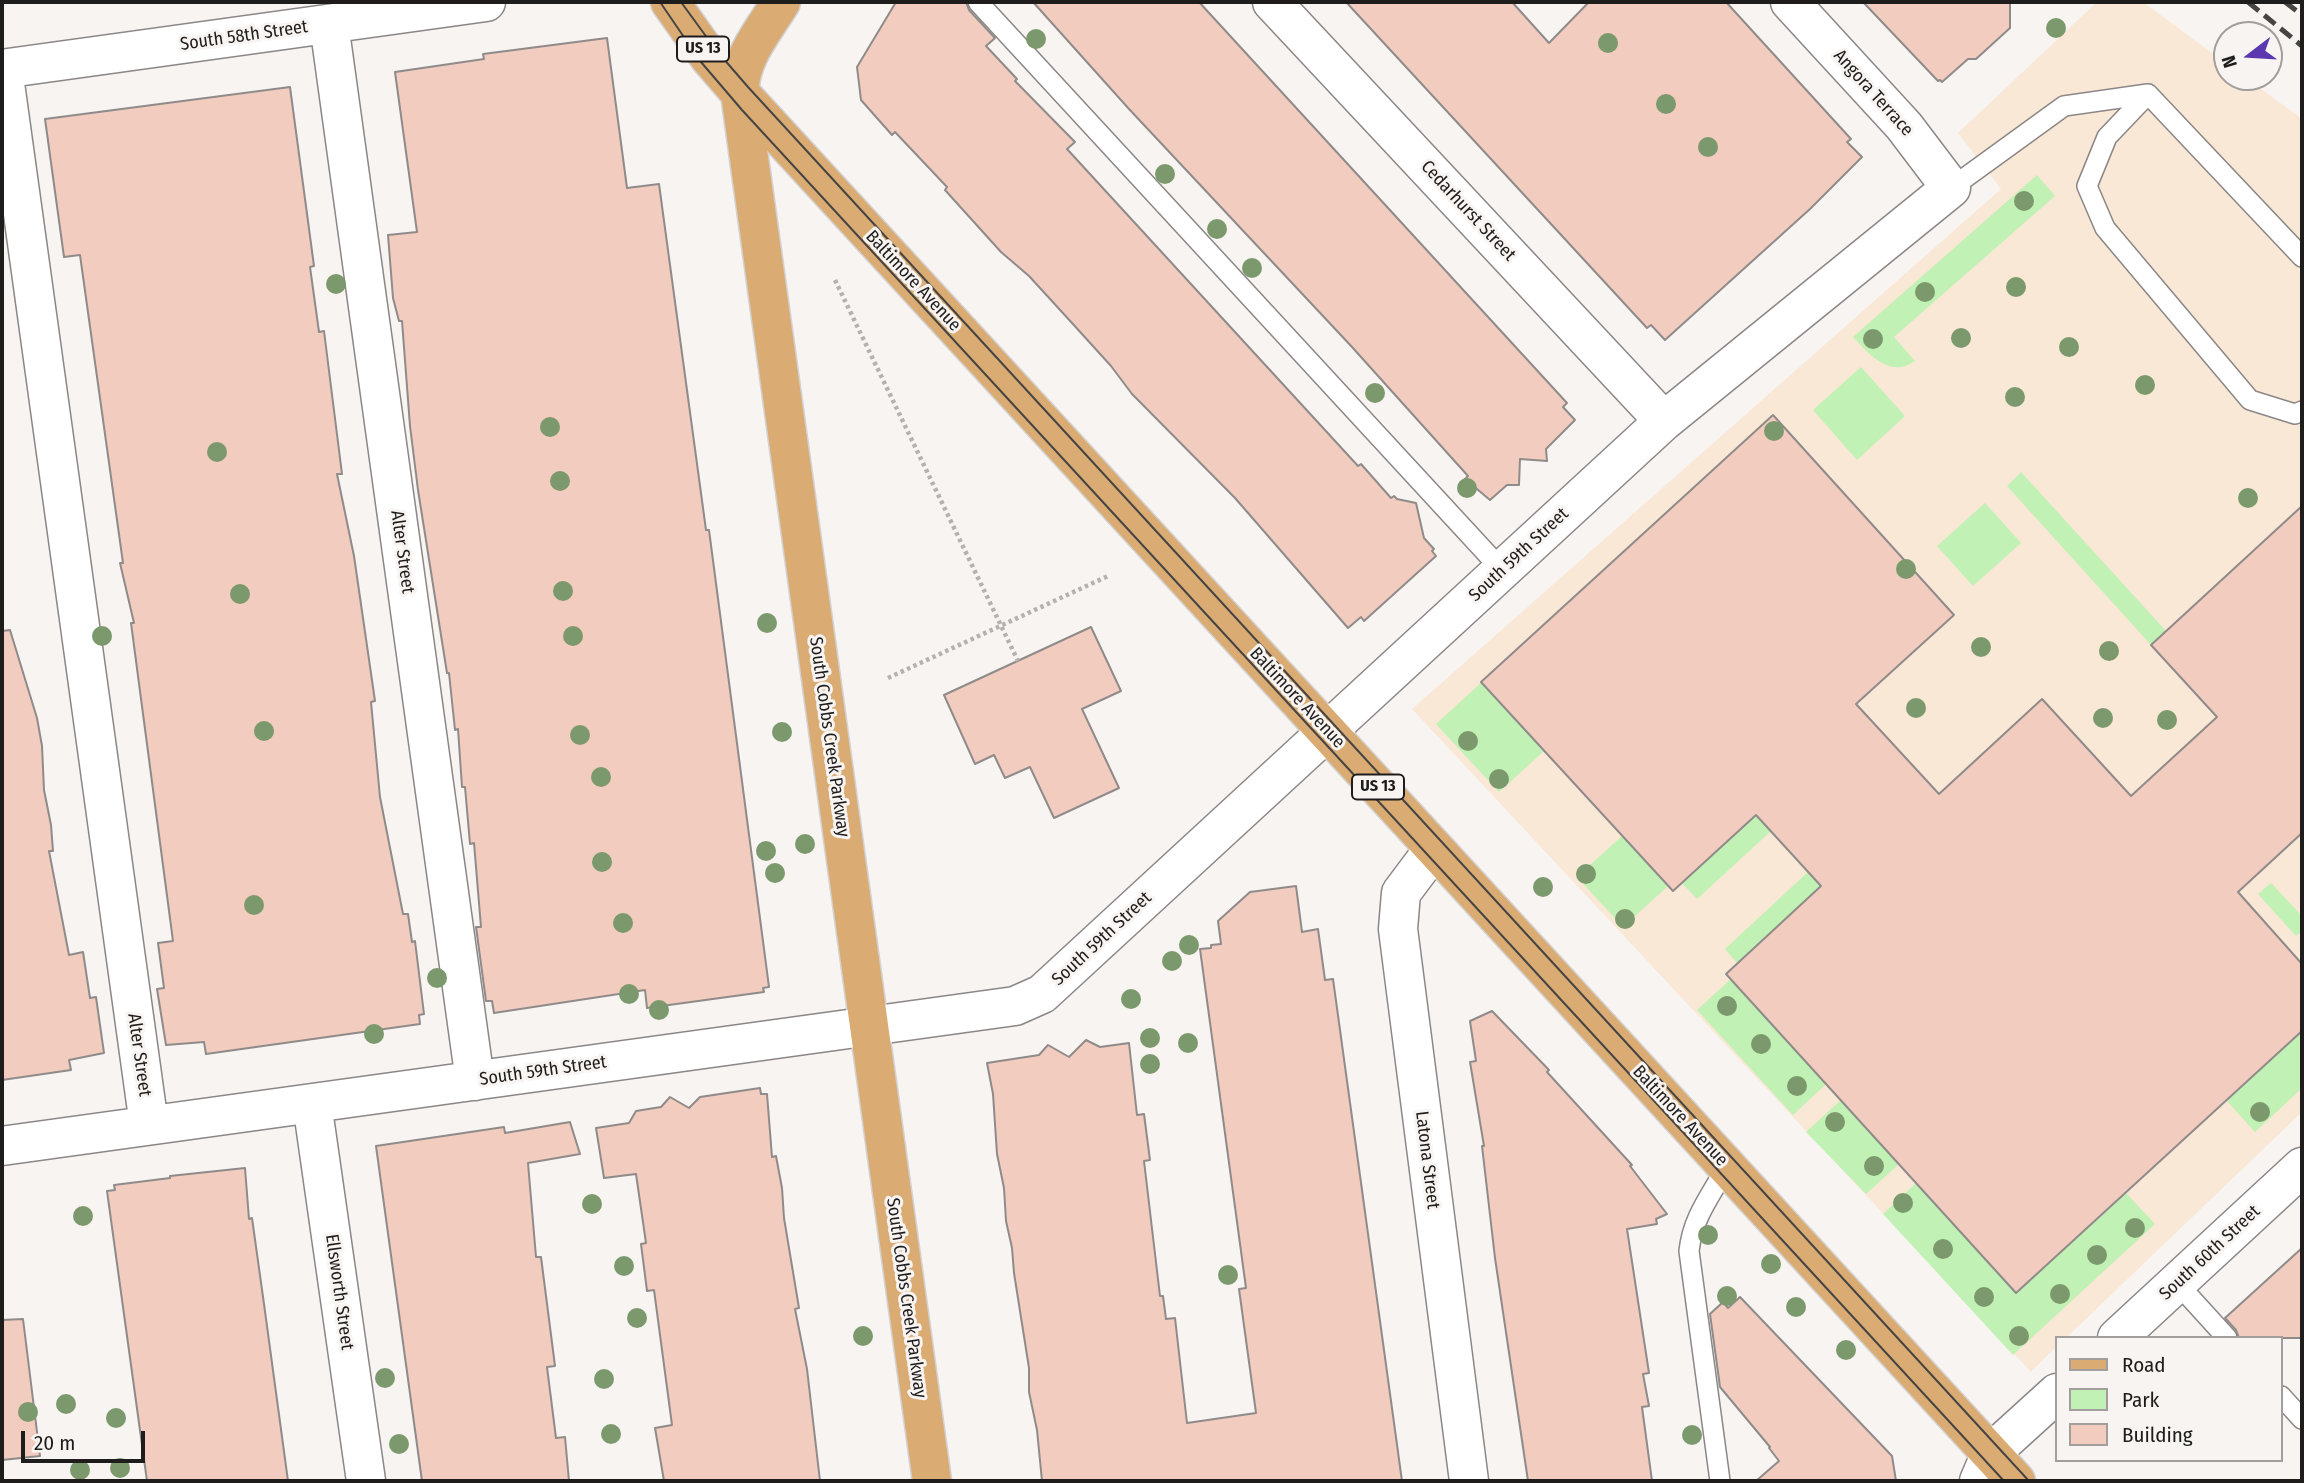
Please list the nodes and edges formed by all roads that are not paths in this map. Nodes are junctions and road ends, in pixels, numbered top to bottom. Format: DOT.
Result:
graph roads {
  1 [pos="486,2"];
  2 [pos="670,2"];
  3 [pos="781,2"];
  4 [pos="978,2"];
  5 [pos="1272,2"];
  6 [pos="1790,2"];
  7 [pos="329,24"];
  8 [pos="2,69"];
  9 [pos="740,93"];
  10 [pos="2148,94"];
  11 [pos="1951,188"];
  12 [pos="2302,257"];
  13 [pos="2302,411"];
  14 [pos="1664,421"];
  15 [pos="1502,570"];
  16 [pos="1327,732"];
  17 [pos="1434,849"];
  18 [pos="869,1026"];
  19 [pos="475,1080"];
  20 [pos="312,1103"];
  21 [pos="149,1125"];
  22 [pos="2,1146"];
  23 [pos="1727,1166"];
  24 [pos="2302,1167"];
  25 [pos="2177,1283"];
  26 [pos="2119,1336"];
  27 [pos="2225,1336"];
  28 [pos="2056,1393"];
  29 [pos="2283,1398"];
  30 [pos="2302,1419"];
  31 [pos="1985,1467"];
  32 [pos="366,1481"];
  33 [pos="932,1481"];
  34 [pos="1469,1481"];
  35 [pos="1720,1481"];
  36 [pos="2016,1481"];
  1 -- 7 [label="street, South 58th Street"];
  2 -- 9 [label="main road, Baltimore Avenue / US 13"];
  3 -- 9 [label="main road, South Cobbs Creek Parkway"];
  4 -- 15 [label="lane"];
  5 -- 14 [label="street, Cedarhurst Street"];
  6 -- 11 [label="street, Angora Terrace"];
  7 -- 8 [label="street, South 58th Street"];
  7 -- 19 [label="street, Alter Street"];
  8 -- 21 [label="street, Alter Street"];
  9 -- 16 [label="main road, Baltimore Avenue / US 13"];
  9 -- 18 [label="main road, South Cobbs Creek Parkway"];
  10 -- 11 [label="lane"];
  10 -- 12 [label="lane"];
  10 -- 13 [label="lane"];
  11 -- 14 [label="street, South 59th Street"];
  14 -- 15 [label="street, South 59th Street"];
  15 -- 16 [label="street, South 59th Street"];
  16 -- 17 [label="main road, Baltimore Avenue / US 13"];
  16 -- 18 [label="street, South 59th Street"];
  17 -- 23 [label="main road, Baltimore Avenue / US 13"];
  17 -- 34 [label="street, Latona Street"];
  18 -- 19 [label="street, South 59th Street"];
  18 -- 33 [label="main road, South Cobbs Creek Parkway"];
  19 -- 20 [label="street, South 59th Street"];
  20 -- 21 [label="street, South 59th Street"];
  20 -- 32 [label="street, Ellsworth Street"];
  21 -- 22 [label="street, South 59th Street"];
  23 -- 31 [label="main road, Baltimore Avenue / US 13"];
  23 -- 35 [label="lane"];
  24 -- 25 [label="street, South 60th Street"];
  25 -- 26 [label="street, South 60th Street"];
  25 -- 27 [label="lane"];
  28 -- 31 [label="street"];
  29 -- 30 [label="lane"];
  31 -- 36 [label="main road, Baltimore Avenue / US 13"];
}
